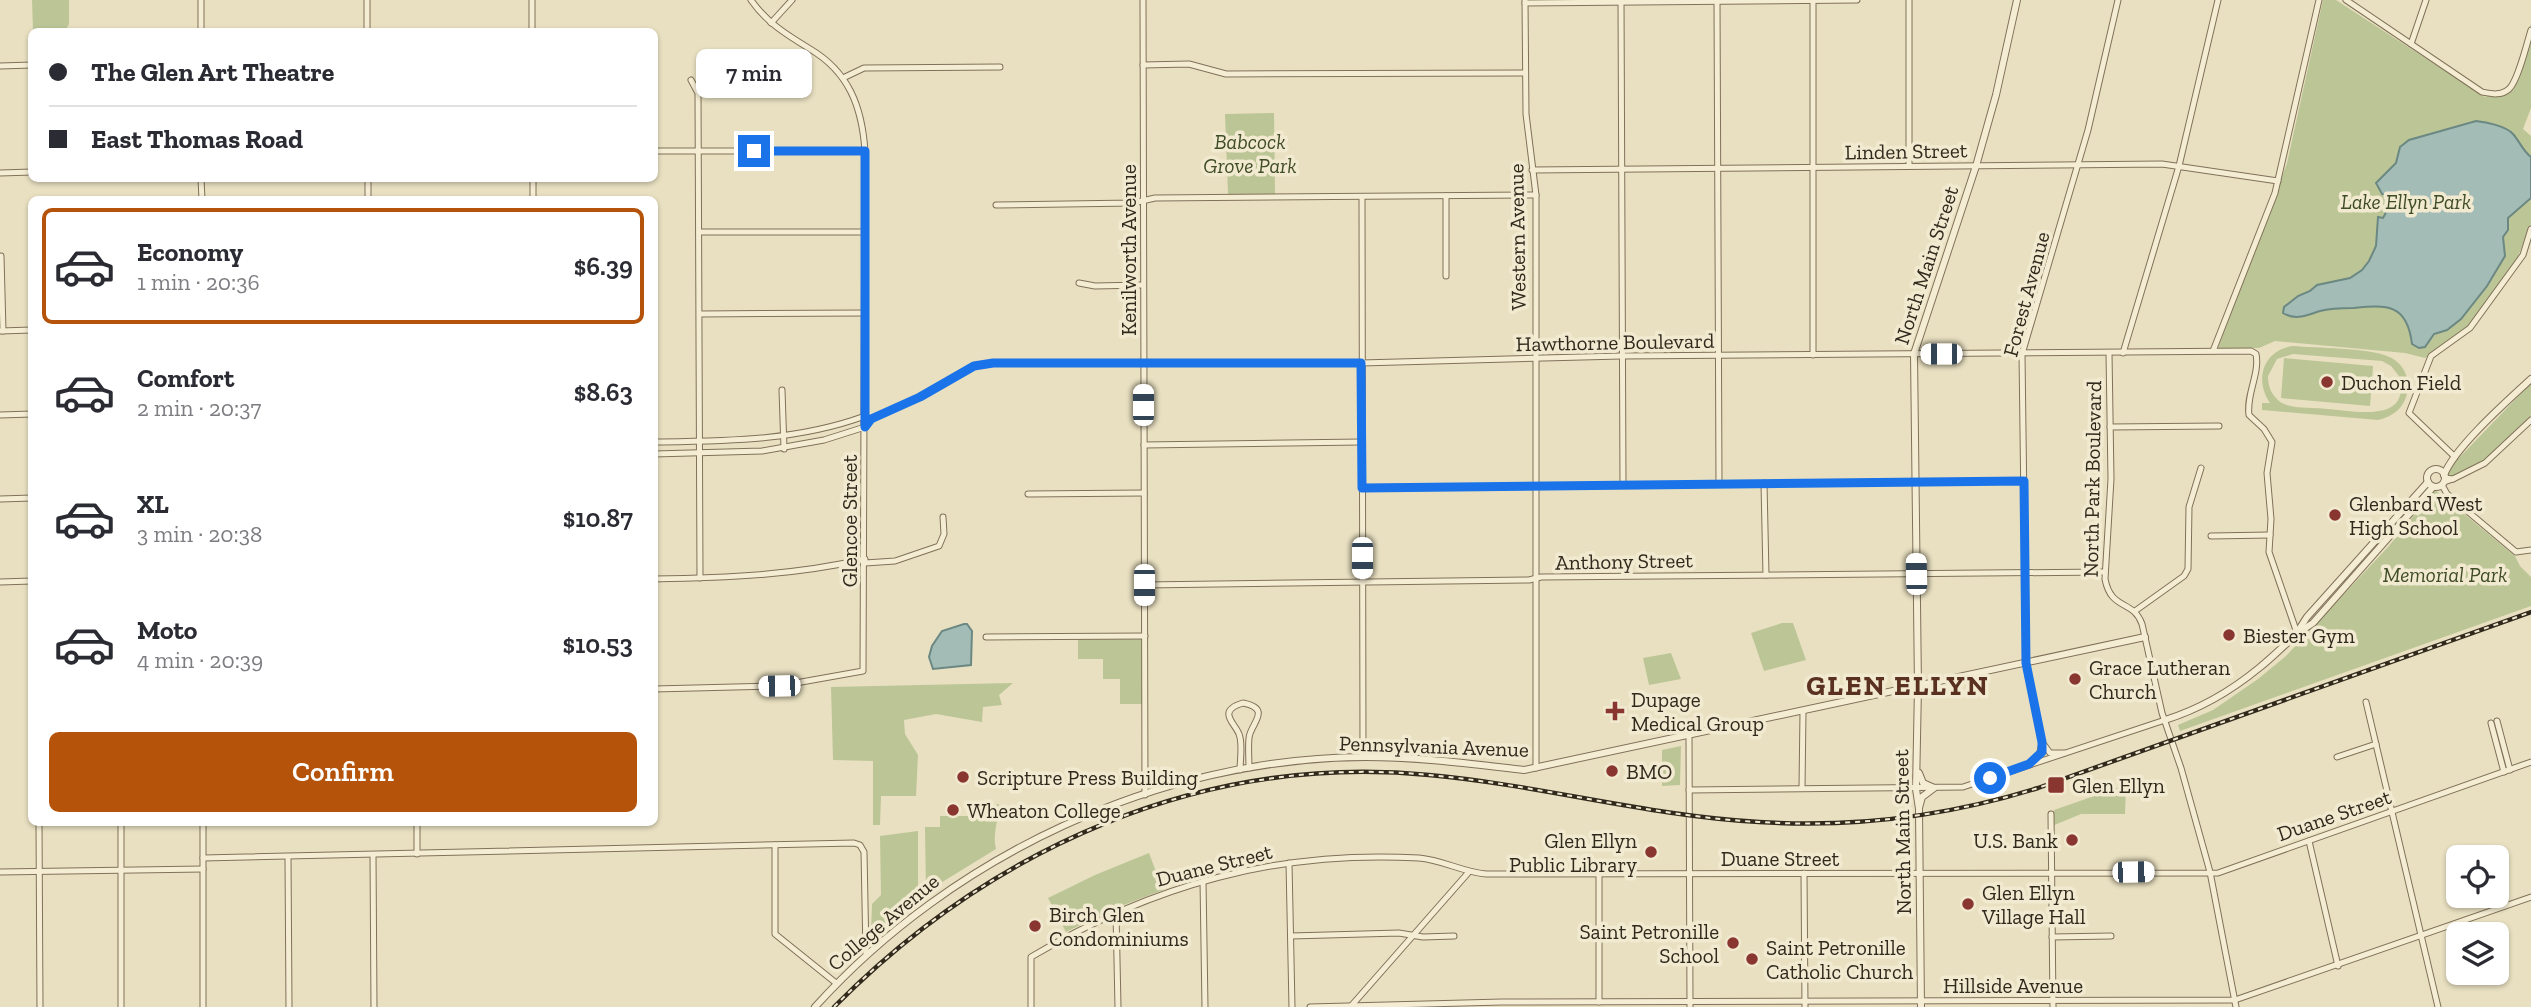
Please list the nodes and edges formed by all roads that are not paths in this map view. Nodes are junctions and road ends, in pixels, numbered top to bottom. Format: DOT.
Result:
graph roads {
  1 [pos="201,0"];
  2 [pos="367,0"];
  3 [pos="532,0"];
  4 [pos="751,0"];
  5 [pos="792,0"];
  6 [pos="1143,0"];
  7 [pos="1813,0"];
  8 [pos="1857,0"];
  9 [pos="1909,0"];
  10 [pos="2017,0"];
  11 [pos="2118,0"];
  12 [pos="2218,0"];
  13 [pos="2319,0"];
  14 [pos="2346,0"];
  15 [pos="2426,0"];
  16 [pos="1525,1"];
  17 [pos="1621,1"];
  18 [pos="1717,1"];
  19 [pos="771,23"];
  20 [pos="201,28"];
  21 [pos="367,28"];
  22 [pos="533,28"];
  23 [pos="2531,30"];
  24 [pos="2411,44"];
  25 [pos="28,65"];
  26 [pos="1143,65"];
  27 [pos="0,66"];
  28 [pos="1000,67"];
  29 [pos="1525,73"];
  30 [pos="843,78"];
  31 [pos="691,80"];
  32 [pos="658,151"];
  33 [pos="698,151"];
  34 [pos="865,151"];
  35 [pos="2078,165"];
  36 [pos="1909,166"];
  37 [pos="1976,166"];
  38 [pos="2179,166"];
  39 [pos="1813,167"];
  40 [pos="1717,168"];
  41 [pos="1621,169"];
  42 [pos="1532,170"];
  43 [pos="28,172"];
  44 [pos="0,173"];
  45 [pos="2278,181"];
  46 [pos="1536,195"];
  47 [pos="1446,196"];
  48 [pos="1362,197"];
  49 [pos="1143,202"];
  50 [pos="996,205"];
  51 [pos="2531,229"];
  52 [pos="699,232"];
  53 [pos="865,232"];
  54 [pos="1,256"];
  55 [pos="1446,276"];
  56 [pos="1079,283"];
  57 [pos="1143,285"];
  58 [pos="865,313"];
  59 [pos="700,314"];
  60 [pos="28,330"];
  61 [pos="1,331"];
  62 [pos="2213,351"];
  63 [pos="2109,353"];
  64 [pos="2123,353"];
  65 [pos="1914,354"];
  66 [pos="2022,354"];
  67 [pos="1813,355"];
  68 [pos="1621,356"];
  69 [pos="1717,356"];
  70 [pos="1534,359"];
  71 [pos="1361,363"];
  72 [pos="1143,364"];
  73 [pos="2531,379"];
  74 [pos="782,390"];
  75 [pos="28,414"];
  76 [pos="0,415"];
  77 [pos="865,416"];
  78 [pos="2531,420"];
  79 [pos="2218,426"];
  80 [pos="2525,426"];
  81 [pos="865,427"];
  82 [pos="2110,427"];
  83 [pos="2531,432"];
  84 [pos="783,436"];
  85 [pos="701,441"];
  86 [pos="658,442"];
  87 [pos="1362,442"];
  88 [pos="1144,445"];
  89 [pos="784,449"];
  90 [pos="700,453"];
  91 [pos="658,454"];
  92 [pos="2455,457"];
  93 [pos="2449,464"];
  94 [pos="2202,468"];
  95 [pos="2438,469"];
  96 [pos="2444,480"];
  97 [pos="2024,481"];
  98 [pos="1915,482"];
  99 [pos="1623,483"];
  100 [pos="1719,483"];
  101 [pos="1765,483"];
  102 [pos="2430,485"];
  103 [pos="1535,486"];
  104 [pos="1362,488"];
  105 [pos="1144,493"];
  106 [pos="1028,494"];
  107 [pos="28,498"];
  108 [pos="0,499"];
  109 [pos="943,517"];
  110 [pos="2270,535"];
  111 [pos="2211,536"];
  112 [pos="2531,550"];
  113 [pos="865,559"];
  114 [pos="2104,572"];
  115 [pos="2025,573"];
  116 [pos="1916,574"];
  117 [pos="1766,575"];
  118 [pos="700,578"];
  119 [pos="1535,578"];
  120 [pos="658,579"];
  121 [pos="28,581"];
  122 [pos="0,582"];
  123 [pos="1362,582"];
  124 [pos="1144,585"];
  125 [pos="2135,611"];
  126 [pos="2297,632"];
  127 [pos="1145,636"];
  128 [pos="986,637"];
  129 [pos="2145,637"];
  130 [pos="2026,663"];
  131 [pos="1918,687"];
  132 [pos="658,689"];
  133 [pos="2366,702"];
  134 [pos="1803,712"];
  135 [pos="2165,720"];
  136 [pos="2494,722"];
  137 [pos="1689,736"];
  138 [pos="2042,742"];
  139 [pos="2376,744"];
  140 [pos="2064,753"];
  141 [pos="1363,757"];
  142 [pos="2337,757"];
  143 [pos="2531,762"];
  144 [pos="1250,768"];
  145 [pos="1536,768"];
  146 [pos="2022,768"];
  147 [pos="1240,770"];
  148 [pos="1918,771"];
  149 [pos="2507,771"];
  150 [pos="1802,788"];
  151 [pos="1934,788"];
  152 [pos="1916,789"];
  153 [pos="1689,790"];
  154 [pos="1145,795"];
  155 [pos="1919,810"];
  156 [pos="2394,811"];
  157 [pos="2051,814"];
  158 [pos="39,826"];
  159 [pos="121,826"];
  160 [pos="203,826"];
  161 [pos="417,826"];
  162 [pos="2309,841"];
  163 [pos="775,845"];
  164 [pos="417,854"];
  165 [pos="373,855"];
  166 [pos="288,857"];
  167 [pos="203,859"];
  168 [pos="1289,863"];
  169 [pos="203,869"];
  170 [pos="121,870"];
  171 [pos="979,870"];
  172 [pos="0,872"];
  173 [pos="39,872"];
  174 [pos="2210,872"];
  175 [pos="1468,873"];
  176 [pos="1804,873"];
  177 [pos="1919,873"];
  178 [pos="2051,873"];
  179 [pos="1599,874"];
  180 [pos="1689,874"];
  181 [pos="1203,881"];
  182 [pos="2531,897"];
  183 [pos="1116,912"];
  184 [pos="1412,935"];
  185 [pos="1291,936"];
  186 [pos="1454,936"];
  187 [pos="2111,936"];
  188 [pos="2422,936"];
  189 [pos="2052,937"];
  190 [pos="866,954"];
  191 [pos="2338,966"];
  192 [pos="836,984"];
  193 [pos="1599,1002"];
  194 [pos="1690,1004"];
  195 [pos="1805,1004"];
  196 [pos="1921,1004"];
  197 [pos="2053,1004"];
  198 [pos="2219,1004"];
  199 [pos="2236,1004"];
  200 [pos="1428,1005"];
  201 [pos="1516,1005"];
  202 [pos="1351,1006"];
  203 [pos="40,1007"];
  204 [pos="121,1007"];
  205 [pos="203,1007"];
  206 [pos="289,1007"];
  207 [pos="374,1007"];
  208 [pos="815,1007"];
  209 [pos="1031,1007"];
  210 [pos="1118,1007"];
  211 [pos="1205,1007"];
  212 [pos="1292,1007"];
  213 [pos="1310,1007"];
  214 [pos="2438,1007"];
  1 -- 20 [label="street"];
  2 -- 21 [label="street"];
  3 -- 22 [label="street"];
  4 -- 19 [label="street, Glencoe Street"];
  5 -- 19 [label="street"];
  6 -- 26 [label="street, Kenilworth Avenue"];
  7 -- 8 [label="street"];
  7 -- 18 [label="street"];
  7 -- 39 [label="street"];
  9 -- 36 [label="street"];
  10 -- 37 [label="street, North Main Street"];
  11 -- 35 [label="street, Forest Avenue"];
  12 -- 38 [label="street"];
  13 -- 45 [label="street"];
  14 -- 24 [label="street"];
  15 -- 24 [label="street"];
  16 -- 17 [label="street"];
  16 -- 29 [label="street, Western Avenue"];
  17 -- 18 [label="street"];
  17 -- 41 [label="street"];
  18 -- 40 [label="street"];
  19 -- 30 [label="street, Glencoe Street"];
  23 -- 24 [label="street"];
  25 -- 27 [label="street"];
  26 -- 29 [label="street"];
  26 -- 49 [label="street, Kenilworth Avenue"];
  28 -- 30 [label="street"];
  29 -- 42 [label="street, Western Avenue"];
  30 -- 34 [label="street, Glencoe Street"];
  31 -- 33 [label="street"];
  32 -- 33 [label="street"];
  33 -- 34 [label="street"];
  33 -- 52 [label="street"];
  34 -- 53 [label="street, Glencoe Street"];
  35 -- 37 [label="street, Linden Street"];
  35 -- 38 [label="street, Linden Street"];
  35 -- 66 [label="street, Forest Avenue"];
  36 -- 37 [label="street, Linden Street"];
  36 -- 39 [label="street, Linden Street"];
  37 -- 65 [label="street, North Main Street"];
  38 -- 45 [label="street, Linden Street"];
  38 -- 64 [label="street"];
  39 -- 40 [label="street, Linden Street"];
  39 -- 67 [label="street"];
  40 -- 41 [label="street, Linden Street"];
  40 -- 69 [label="street"];
  41 -- 42 [label="street, Linden Street"];
  41 -- 68 [label="street"];
  42 -- 46 [label="street, Western Avenue"];
  43 -- 44 [label="street"];
  45 -- 62 [label="street"];
  46 -- 47 [label="street"];
  46 -- 70 [label="street, Western Avenue"];
  47 -- 48 [label="street"];
  47 -- 55 [label="street"];
  48 -- 49 [label="street"];
  48 -- 71 [label="street"];
  49 -- 50 [label="street"];
  49 -- 57 [label="street, Kenilworth Avenue"];
  51 -- 92 [label="street"];
  52 -- 53 [label="street"];
  52 -- 59 [label="street"];
  53 -- 58 [label="street, Glencoe Street"];
  54 -- 61 [label="street"];
  56 -- 57 [label="street"];
  57 -- 72 [label="street, Kenilworth Avenue"];
  58 -- 59 [label="street"];
  58 -- 77 [label="street, Glencoe Street"];
  59 -- 85 [label="street"];
  60 -- 61 [label="street"];
  62 -- 64 [label="street, Hawthorne Boulevard"];
  62 -- 110 [label="street, Hawthorne Boulevard"];
  63 -- 64 [label="street, Hawthorne Boulevard"];
  63 -- 66 [label="street, Hawthorne Boulevard"];
  63 -- 82 [label="street, North Park Boulevard"];
  65 -- 66 [label="street, Hawthorne Boulevard"];
  65 -- 67 [label="street, Hawthorne Boulevard"];
  65 -- 98 [label="street, North Main Street"];
  66 -- 97 [label="street, Forest Avenue"];
  67 -- 69 [label="street, Hawthorne Boulevard"];
  68 -- 69 [label="street, Hawthorne Boulevard"];
  68 -- 70 [label="street, Hawthorne Boulevard"];
  68 -- 99 [label="street"];
  69 -- 100 [label="street"];
  70 -- 71 [label="street, Hawthorne Boulevard"];
  70 -- 103 [label="street, Western Avenue"];
  71 -- 72 [label="street, Hawthorne Boulevard"];
  71 -- 87 [label="street"];
  72 -- 81 [label="street, Hawthorne Boulevard"];
  72 -- 88 [label="street, Kenilworth Avenue"];
  73 -- 92 [label="street"];
  74 -- 84 [label="street"];
  75 -- 76 [label="street"];
  77 -- 81 [label="street, Glencoe Street"];
  77 -- 84 [label="street"];
  78 -- 80 [label="street"];
  79 -- 82 [label="street"];
  80 -- 83 [label="street"];
  80 -- 96 [label="street"];
  81 -- 89 [label="street"];
  81 -- 113 [label="street, Glencoe Street"];
  82 -- 114 [label="street, North Park Boulevard"];
  84 -- 85 [label="street"];
  84 -- 89 [label="street"];
  85 -- 86 [label="street"];
  85 -- 90 [label="street"];
  87 -- 88 [label="street"];
  87 -- 104 [label="street"];
  88 -- 105 [label="street, Kenilworth Avenue"];
  89 -- 90 [label="street"];
  90 -- 91 [label="street"];
  90 -- 118 [label="street"];
  92 -- 93 [label="street"];
  93 -- 95 [label="street"];
  93 -- 96 [label="street"];
  94 -- 125 [label="street"];
  95 -- 96 [label="street"];
  95 -- 102 [label="street"];
  96 -- 102 [label="street"];
  96 -- 112 [label="street"];
  97 -- 98 [label="street"];
  97 -- 115 [label="street, Forest Avenue"];
  98 -- 101 [label="street"];
  98 -- 116 [label="street, North Main Street"];
  99 -- 100 [label="street"];
  99 -- 103 [label="street"];
  100 -- 101 [label="street"];
  101 -- 117 [label="street"];
  102 -- 126 [label="street"];
  103 -- 104 [label="street"];
  103 -- 119 [label="street, Western Avenue"];
  104 -- 123 [label="street"];
  105 -- 106 [label="street"];
  105 -- 124 [label="street, Kenilworth Avenue"];
  107 -- 108 [label="street"];
  109 -- 113 [label="street"];
  110 -- 111 [label="street"];
  110 -- 126 [label="street"];
  113 -- 118 [label="street"];
  113 -- 132 [label="street, Glencoe Street"];
  114 -- 115 [label="street, Anthony Street"];
  114 -- 125 [label="street, North Park Boulevard"];
  115 -- 116 [label="street, Anthony Street"];
  115 -- 130 [label="street, Forest Avenue"];
  116 -- 117 [label="street, Anthony Street"];
  116 -- 131 [label="street, North Main Street"];
  117 -- 119 [label="street, Anthony Street"];
  118 -- 120 [label="street"];
  119 -- 123 [label="street, Anthony Street"];
  119 -- 145 [label="street, Western Avenue"];
  121 -- 122 [label="street"];
  123 -- 124 [label="street, Anthony Street"];
  123 -- 141 [label="street"];
  124 -- 127 [label="street, Kenilworth Avenue"];
  125 -- 129 [label="street"];
  126 -- 135 [label="street"];
  127 -- 128 [label="street"];
  127 -- 154 [label="street, Kenilworth Avenue"];
  129 -- 130 [label="street, Pennsylvania Avenue"];
  129 -- 135 [label="street"];
  130 -- 131 [label="street, Pennsylvania Avenue"];
  130 -- 138 [label="street, Forest Avenue"];
  131 -- 134 [label="street, Pennsylvania Avenue"];
  131 -- 148 [label="street, North Main Street"];
  133 -- 139 [label="street"];
  134 -- 137 [label="street, Pennsylvania Avenue"];
  134 -- 150 [label="street"];
  135 -- 140 [label="street"];
  135 -- 174 [label="street"];
  136 -- 149 [label="street"];
  137 -- 145 [label="street, Pennsylvania Avenue"];
  137 -- 153 [label="street"];
  138 -- 140 [label="street"];
  138 -- 146 [label="street"];
  139 -- 142 [label="street"];
  139 -- 156 [label="street"];
  140 -- 146 [label="street"];
  141 -- 144 [label="street, Pennsylvania Avenue"];
  141 -- 145 [label="street, Pennsylvania Avenue"];
  143 -- 149 [label="street, Duane Street"];
  144 -- 147 [label="street, Pennsylvania Avenue"];
  144 -- 147 [label="street"];
  146 -- 151 [label="street"];
  147 -- 154 [label="street, Pennsylvania Avenue"];
  148 -- 151 [label="street"];
  148 -- 152 [label="street, North Main Street"];
  149 -- 156 [label="street, Duane Street"];
  150 -- 152 [label="street"];
  150 -- 153 [label="street"];
  151 -- 152 [label="street"];
  151 -- 155 [label="street"];
  152 -- 155 [label="street, North Main Street"];
  153 -- 180 [label="street"];
  154 -- 171 [label="street, Pennsylvania Avenue"];
  155 -- 177 [label="street, North Main Street"];
  156 -- 162 [label="street, Duane Street"];
  156 -- 188 [label="street"];
  157 -- 178 [label="street"];
  158 -- 173 [label="street"];
  159 -- 170 [label="street"];
  160 -- 167 [label="street"];
  161 -- 164 [label="street"];
  162 -- 174 [label="street, Duane Street"];
  162 -- 191 [label="street"];
  163 -- 164 [label="street"];
  163 -- 190 [label="street"];
  163 -- 192 [label="street"];
  164 -- 165 [label="street"];
  165 -- 166 [label="street"];
  165 -- 207 [label="street"];
  166 -- 167 [label="street"];
  166 -- 206 [label="street"];
  167 -- 169 [label="street"];
  168 -- 175 [label="street, Duane Street"];
  168 -- 181 [label="street, Duane Street"];
  168 -- 185 [label="street"];
  169 -- 170 [label="street"];
  169 -- 205 [label="street"];
  170 -- 173 [label="street"];
  170 -- 204 [label="street"];
  171 -- 190 [label="street, College Avenue"];
  172 -- 173 [label="street"];
  173 -- 203 [label="street"];
  174 -- 178 [label="street, Duane Street"];
  174 -- 199 [label="street"];
  175 -- 179 [label="street, Duane Street"];
  175 -- 184 [label="street"];
  176 -- 177 [label="street, Duane Street"];
  176 -- 180 [label="street, Duane Street"];
  176 -- 195 [label="street"];
  177 -- 178 [label="street, Duane Street"];
  177 -- 196 [label="street, North Main Street"];
  178 -- 189 [label="street"];
  179 -- 180 [label="street, Duane Street"];
  179 -- 193 [label="street"];
  180 -- 194 [label="street"];
  181 -- 183 [label="street, Duane Street"];
  181 -- 211 [label="street"];
  182 -- 188 [label="street, Hillside Avenue"];
  183 -- 209 [label="street, Duane Street"];
  183 -- 210 [label="street"];
  184 -- 185 [label="street"];
  184 -- 186 [label="street"];
  184 -- 202 [label="street"];
  185 -- 212 [label="street"];
  187 -- 189 [label="street"];
  188 -- 191 [label="street, Hillside Avenue"];
  188 -- 214 [label="street"];
  189 -- 197 [label="street"];
  190 -- 192 [label="street, College Avenue"];
  191 -- 199 [label="street, Hillside Avenue"];
  192 -- 208 [label="street, College Avenue"];
  193 -- 194 [label="street, Hillside Avenue"];
  193 -- 201 [label="street, Hillside Avenue"];
  194 -- 195 [label="street, Hillside Avenue"];
  195 -- 196 [label="street, Hillside Avenue"];
  196 -- 197 [label="street, Hillside Avenue"];
  197 -- 198 [label="street, Hillside Avenue"];
  198 -- 199 [label="street, Hillside Avenue"];
  200 -- 201 [label="street, Hillside Avenue"];
  200 -- 202 [label="street, Hillside Avenue"];
  202 -- 213 [label="street, Hillside Avenue"];
}
